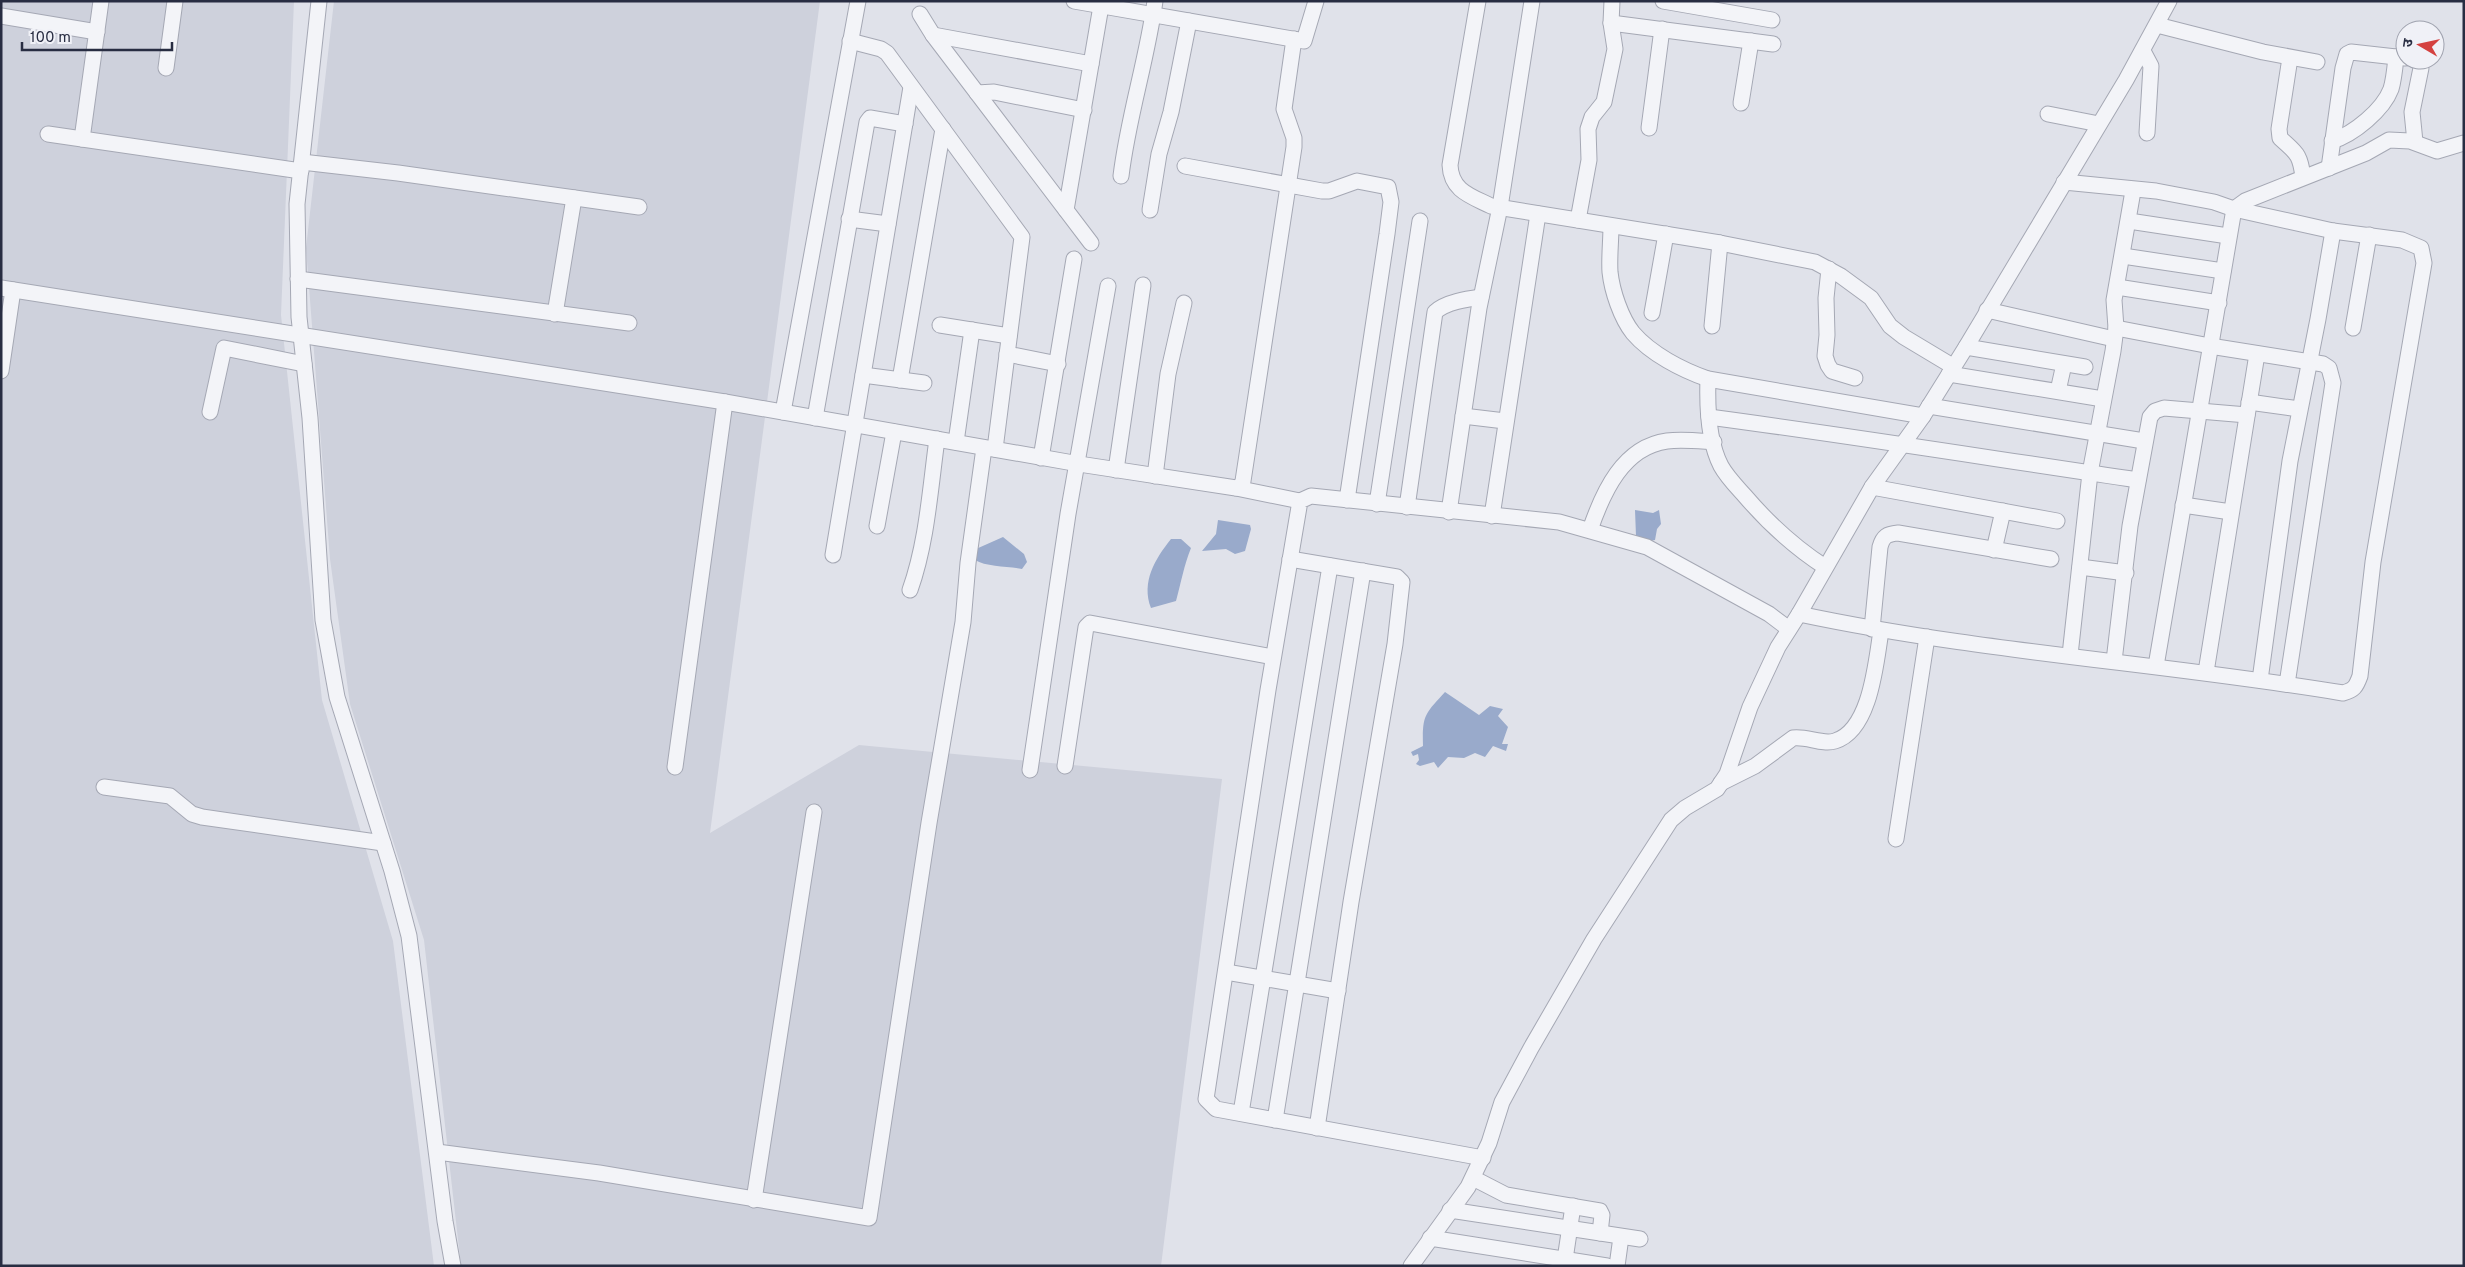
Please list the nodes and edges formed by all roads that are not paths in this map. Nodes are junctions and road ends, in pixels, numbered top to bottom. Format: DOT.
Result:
graph roads {
  1 [pos="101,1"];
  2 [pos="175,1"];
  3 [pos="320,1"];
  4 [pos="858,1"];
  5 [pos="1074,1"];
  6 [pos="1316,1"];
  7 [pos="1478,1"];
  8 [pos="1532,1"];
  9 [pos="1612,1"];
  10 [pos="1663,1"];
  11 [pos="2169,1"];
  12 [pos="1101,6"];
  13 [pos="1154,8"];
  14 [pos="920,14"];
  15 [pos="1,16"];
  16 [pos="1772,20"];
  17 [pos="1189,21"];
  18 [pos="1611,23"];
  19 [pos="2156,25"];
  20 [pos="1662,29"];
  21 [pos="97,32"];
  22 [pos="933,35"];
  23 [pos="1294,39"];
  24 [pos="850,41"];
  25 [pos="1751,41"];
  26 [pos="1773,44"];
  27 [pos="2143,51"];
  28 [pos="2395,57"];
  29 [pos="2290,58"];
  30 [pos="2316,62"];
  31 [pos="1091,64"];
  32 [pos="166,68"];
  33 [pos="2397,70"];
  34 [pos="2421,70"];
  35 [pos="911,87"];
  36 [pos="977,93"];
  37 [pos="1741,103"];
  38 [pos="1084,110"];
  39 [pos="2048,114"];
  40 [pos="905,124"];
  41 [pos="2099,124"];
  42 [pos="1649,128"];
  43 [pos="943,130"];
  44 [pos="2147,133"];
  45 [pos="48,134"];
  46 [pos="82,139"];
  47 [pos="2332,141"];
  48 [pos="2415,142"];
  49 [pos="2464,143"];
  50 [pos="301,166"];
  51 [pos="1185,166"];
  52 [pos="2329,168"];
  53 [pos="1121,176"];
  54 [pos="2303,176"];
  55 [pos="2064,182"];
  56 [pos="1287,185"];
  57 [pos="2133,191"];
  58 [pos="574,198"];
  59 [pos="639,207"];
  60 [pos="1500,207"];
  61 [pos="1066,210"];
  62 [pos="1150,210"];
  63 [pos="2234,210"];
  64 [pos="1538,214"];
  65 [pos="849,219"];
  66 [pos="1578,220"];
  67 [pos="2129,220"];
  68 [pos="1420,221"];
  69 [pos="888,224"];
  70 [pos="1611,226"];
  71 [pos="2333,231"];
  72 [pos="1666,234"];
  73 [pos="2369,235"];
  74 [pos="2228,236"];
  75 [pos="1091,243"];
  76 [pos="1720,243"];
  77 [pos="2123,256"];
  78 [pos="1074,259"];
  79 [pos="1829,269"];
  80 [pos="2223,271"];
  81 [pos="298,279"];
  82 [pos="1144,285"];
  83 [pos="1108,286"];
  84 [pos="2116,287"];
  85 [pos="7,289"];
  86 [pos="1481,297"];
  87 [pos="1184,303"];
  88 [pos="2219,303"];
  89 [pos="1987,310"];
  90 [pos="1652,313"];
  91 [pos="555,314"];
  92 [pos="629,324"];
  93 [pos="940,325"];
  94 [pos="1712,326"];
  95 [pos="2353,328"];
  96 [pos="972,330"];
  97 [pos="2115,334"];
  98 [pos="302,336"];
  99 [pos="1009,336"];
  100 [pos="2210,346"];
  101 [pos="1966,347"];
  102 [pos="1007,354"];
  103 [pos="2257,354"];
  104 [pos="2309,362"];
  105 [pos="304,364"];
  106 [pos="1058,364"];
  107 [pos="2064,364"];
  108 [pos="2085,367"];
  109 [pos="1951,370"];
  110 [pos="1,371"];
  111 [pos="863,374"];
  112 [pos="1855,378"];
  113 [pos="900,380"];
  114 [pos="1708,380"];
  115 [pos="924,384"];
  116 [pos="2058,391"];
  117 [pos="2103,399"];
  118 [pos="725,402"];
  119 [pos="2248,408"];
  120 [pos="2299,409"];
  121 [pos="2199,410"];
  122 [pos="1926,411"];
  123 [pos="210,412"];
  124 [pos="783,412"];
  125 [pos="1463,416"];
  126 [pos="1709,417"];
  127 [pos="815,418"];
  128 [pos="1505,421"];
  129 [pos="855,425"];
  130 [pos="894,432"];
  131 [pos="2097,434"];
  132 [pos="937,439"];
  133 [pos="2144,441"];
  134 [pos="956,442"];
  135 [pos="1714,442"];
  136 [pos="1903,443"];
  137 [pos="989,448"];
  138 [pos="1042,458"];
  139 [pos="1079,464"];
  140 [pos="1116,470"];
  141 [pos="2090,473"];
  142 [pos="1155,476"];
  143 [pos="2138,480"];
  144 [pos="1872,487"];
  145 [pos="1236,488"];
  146 [pos="1347,500"];
  147 [pos="1300,501"];
  148 [pos="1377,504"];
  149 [pos="2183,505"];
  150 [pos="1407,507"];
  151 [pos="2003,511"];
  152 [pos="1449,512"];
  153 [pos="2231,512"];
  154 [pos="1492,516"];
  155 [pos="2057,521"];
  156 [pos="877,526"];
  157 [pos="1590,530"];
  158 [pos="1994,550"];
  159 [pos="833,555"];
  160 [pos="1290,559"];
  161 [pos="2051,559"];
  162 [pos="1330,566"];
  163 [pos="1825,567"];
  164 [pos="2080,567"];
  165 [pos="1363,571"];
  166 [pos="2126,573"];
  167 [pos="910,590"];
  168 [pos="1799,614"];
  169 [pos="1790,629"];
  170 [pos="1877,630"];
  171 [pos="1927,637"];
  172 [pos="2070,655"];
  173 [pos="1273,657"];
  174 [pos="2114,661"];
  175 [pos="2156,666"];
  176 [pos="2206,672"];
  177 [pos="2260,680"];
  178 [pos="2287,684"];
  179 [pos="1065,766"];
  180 [pos="675,767"];
  181 [pos="1030,770"];
  182 [pos="1721,783"];
  183 [pos="104,787"];
  184 [pos="814,812"];
  185 [pos="1896,839"];
  186 [pos="383,843"];
  187 [pos="1226,972"];
  188 [pos="1264,979"];
  189 [pos="1296,985"];
  190 [pos="1338,991"];
  191 [pos="1241,1113"];
  192 [pos="1275,1120"];
  193 [pos="1316,1128"];
  194 [pos="436,1152"];
  195 [pos="1483,1158"];
  196 [pos="1473,1178"];
  197 [pos="754,1200"];
  198 [pos="1573,1206"];
  199 [pos="1450,1210"];
  200 [pos="1570,1229"];
  201 [pos="1600,1233"];
  202 [pos="1621,1236"];
  203 [pos="1430,1238"];
  204 [pos="1640,1240"];
  205 [pos="1565,1262"];
  206 [pos="1603,1265"];
  207 [pos="453,1266"];
  208 [pos="1411,1266"];
  209 [pos="1617,1266"];
  1 -- 21 [label="street"];
  2 -- 32 [label="street"];
  3 -- 50 [label="street"];
  4 -- 24 [label="street"];
  5 -- 12 [label="street"];
  6 -- 23 [label="street"];
  7 -- 60 [label="street"];
  8 -- 60 [label="street"];
  9 -- 18 [label="street"];
  10 -- 16 [label="street"];
  11 -- 19 [label="street"];
  12 -- 13 [label="street"];
  12 -- 31 [label="street"];
  13 -- 17 [label="street"];
  13 -- 53 [label="street"];
  14 -- 22 [label="street"];
  15 -- 21 [label="street"];
  17 -- 23 [label="street"];
  17 -- 62 [label="street"];
  18 -- 20 [label="street"];
  18 -- 66 [label="street"];
  19 -- 27 [label="street"];
  19 -- 29 [label="street"];
  20 -- 25 [label="street"];
  20 -- 42 [label="street"];
  21 -- 46 [label="street"];
  22 -- 31 [label="street"];
  22 -- 36 [label="street"];
  23 -- 56 [label="street"];
  24 -- 35 [label="street"];
  24 -- 124 [label="street"];
  25 -- 26 [label="street"];
  25 -- 37 [label="street"];
  27 -- 41 [label="street"];
  27 -- 44 [label="street"];
  28 -- 47 [label="street"];
  29 -- 30 [label="street"];
  29 -- 54 [label="street"];
  31 -- 38 [label="street"];
  33 -- 47 [label="street"];
  34 -- 48 [label="street"];
  35 -- 40 [label="street"];
  35 -- 43 [label="street"];
  36 -- 38 [label="street"];
  36 -- 61 [label="street"];
  38 -- 61 [label="street"];
  39 -- 41 [label="street"];
  40 -- 65 [label="street"];
  40 -- 69 [label="street"];
  41 -- 55 [label="street"];
  43 -- 99 [label="street"];
  43 -- 113 [label="street"];
  45 -- 46 [label="street"];
  46 -- 50 [label="street"];
  47 -- 52 [label="street"];
  48 -- 49 [label="street"];
  48 -- 52 [label="street"];
  50 -- 58 [label="street"];
  50 -- 81 [label="street"];
  51 -- 56 [label="street"];
  52 -- 54 [label="street"];
  54 -- 63 [label="street"];
  55 -- 57 [label="street"];
  55 -- 89 [label="street"];
  56 -- 145 [label="street"];
  56 -- 146 [label="street"];
  57 -- 63 [label="street"];
  57 -- 67 [label="street"];
  58 -- 59 [label="street"];
  58 -- 91 [label="street"];
  60 -- 64 [label="street"];
  60 -- 86 [label="street"];
  61 -- 75 [label="street"];
  63 -- 71 [label="street"];
  63 -- 74 [label="street"];
  64 -- 66 [label="street"];
  64 -- 128 [label="street"];
  65 -- 69 [label="street"];
  65 -- 127 [label="street"];
  66 -- 70 [label="street"];
  67 -- 74 [label="street"];
  67 -- 77 [label="street"];
  68 -- 148 [label="street"];
  69 -- 111 [label="street"];
  70 -- 72 [label="street"];
  70 -- 114 [label="street"];
  71 -- 73 [label="street"];
  71 -- 104 [label="street"];
  72 -- 76 [label="street"];
  72 -- 90 [label="street"];
  73 -- 95 [label="street"];
  73 -- 178 [label="street"];
  74 -- 80 [label="street"];
  76 -- 79 [label="street"];
  76 -- 94 [label="street"];
  77 -- 80 [label="street"];
  77 -- 84 [label="street"];
  78 -- 106 [label="street"];
  79 -- 109 [label="street"];
  79 -- 112 [label="street"];
  80 -- 88 [label="street"];
  81 -- 91 [label="street"];
  81 -- 98 [label="street"];
  82 -- 140 [label="street"];
  83 -- 139 [label="street"];
  84 -- 88 [label="street"];
  84 -- 97 [label="street"];
  85 -- 98 [label="street"];
  85 -- 110 [label="street"];
  86 -- 125 [label="street"];
  86 -- 150 [label="street"];
  87 -- 142 [label="street"];
  88 -- 100 [label="street"];
  89 -- 97 [label="street"];
  89 -- 101 [label="street"];
  91 -- 92 [label="street"];
  93 -- 96 [label="street"];
  96 -- 99 [label="street"];
  96 -- 134 [label="street"];
  97 -- 100 [label="street"];
  97 -- 117 [label="street"];
  98 -- 105 [label="street"];
  98 -- 118 [label="street"];
  99 -- 102 [label="street"];
  100 -- 103 [label="street"];
  100 -- 121 [label="street"];
  101 -- 107 [label="street"];
  101 -- 109 [label="street"];
  102 -- 106 [label="street"];
  102 -- 137 [label="street"];
  103 -- 104 [label="street"];
  103 -- 119 [label="street"];
  104 -- 120 [label="street"];
  104 -- 178 [label="street"];
  105 -- 123 [label="street"];
  105 -- 186 [label="street"];
  106 -- 138 [label="street"];
  107 -- 108 [label="street"];
  107 -- 116 [label="street"];
  109 -- 116 [label="street"];
  109 -- 122 [label="street"];
  111 -- 113 [label="street"];
  111 -- 129 [label="street"];
  113 -- 115 [label="street"];
  114 -- 122 [label="street"];
  114 -- 126 [label="street"];
  116 -- 117 [label="street"];
  117 -- 131 [label="street"];
  118 -- 124 [label="street"];
  118 -- 180 [label="street"];
  119 -- 120 [label="street"];
  119 -- 121 [label="street"];
  119 -- 153 [label="street"];
  120 -- 177 [label="street"];
  121 -- 133 [label="street"];
  121 -- 149 [label="street"];
  122 -- 131 [label="street"];
  122 -- 136 [label="street"];
  124 -- 127 [label="street"];
  125 -- 128 [label="street"];
  125 -- 152 [label="street"];
  126 -- 135 [label="street"];
  126 -- 136 [label="street"];
  127 -- 129 [label="street"];
  128 -- 154 [label="street"];
  129 -- 130 [label="street"];
  129 -- 159 [label="street"];
  130 -- 132 [label="street"];
  130 -- 156 [label="street"];
  131 -- 133 [label="street"];
  131 -- 141 [label="street"];
  132 -- 134 [label="street"];
  132 -- 167 [label="street"];
  133 -- 143 [label="street"];
  134 -- 137 [label="street"];
  135 -- 157 [label="street"];
  135 -- 163 [label="street"];
  136 -- 141 [label="street"];
  136 -- 144 [label="street"];
  137 -- 138 [label="street"];
  137 -- 197 [label="street"];
  138 -- 139 [label="street"];
  139 -- 140 [label="street"];
  139 -- 181 [label="street"];
  140 -- 142 [label="street"];
  141 -- 143 [label="street"];
  141 -- 164 [label="street"];
  142 -- 145 [label="street"];
  143 -- 166 [label="street"];
  144 -- 151 [label="street"];
  144 -- 163 [label="street"];
  145 -- 147 [label="street"];
  146 -- 147 [label="street"];
  146 -- 148 [label="street"];
  147 -- 160 [label="street"];
  148 -- 150 [label="street"];
  149 -- 153 [label="street"];
  149 -- 175 [label="street"];
  150 -- 152 [label="street"];
  151 -- 155 [label="street"];
  151 -- 158 [label="street"];
  152 -- 154 [label="street"];
  153 -- 176 [label="street"];
  154 -- 157 [label="street"];
  157 -- 169 [label="street"];
  158 -- 161 [label="street"];
  158 -- 170 [label="street"];
  160 -- 162 [label="street"];
  160 -- 173 [label="street"];
  162 -- 165 [label="street"];
  162 -- 188 [label="street"];
  163 -- 168 [label="street"];
  164 -- 166 [label="street"];
  164 -- 172 [label="street"];
  165 -- 189 [label="street"];
  165 -- 190 [label="street"];
  166 -- 174 [label="street"];
  168 -- 169 [label="street"];
  168 -- 170 [label="street"];
  169 -- 182 [label="street"];
  170 -- 171 [label="street"];
  170 -- 182 [label="street"];
  171 -- 172 [label="street"];
  171 -- 185 [label="street"];
  172 -- 174 [label="street"];
  173 -- 179 [label="street"];
  173 -- 187 [label="street"];
  174 -- 175 [label="street"];
  175 -- 176 [label="street"];
  176 -- 177 [label="street"];
  177 -- 178 [label="street"];
  182 -- 195 [label="street"];
  183 -- 186 [label="street"];
  184 -- 197 [label="street"];
  186 -- 194 [label="street"];
  187 -- 188 [label="street"];
  187 -- 191 [label="street"];
  188 -- 189 [label="street"];
  188 -- 191 [label="street"];
  189 -- 190 [label="street"];
  189 -- 192 [label="street"];
  190 -- 193 [label="street"];
  191 -- 192 [label="street"];
  192 -- 193 [label="street"];
  193 -- 195 [label="street"];
  194 -- 197 [label="street"];
  194 -- 207 [label="street"];
  195 -- 196 [label="street"];
  196 -- 198 [label="street"];
  196 -- 199 [label="street"];
  198 -- 200 [label="street"];
  198 -- 201 [label="street"];
  199 -- 200 [label="street"];
  199 -- 203 [label="street"];
  200 -- 201 [label="street"];
  200 -- 205 [label="street"];
  201 -- 202 [label="street"];
  202 -- 204 [label="street"];
  202 -- 209 [label="street"];
  203 -- 205 [label="street"];
  203 -- 208 [label="street"];
  205 -- 206 [label="street"];
}
